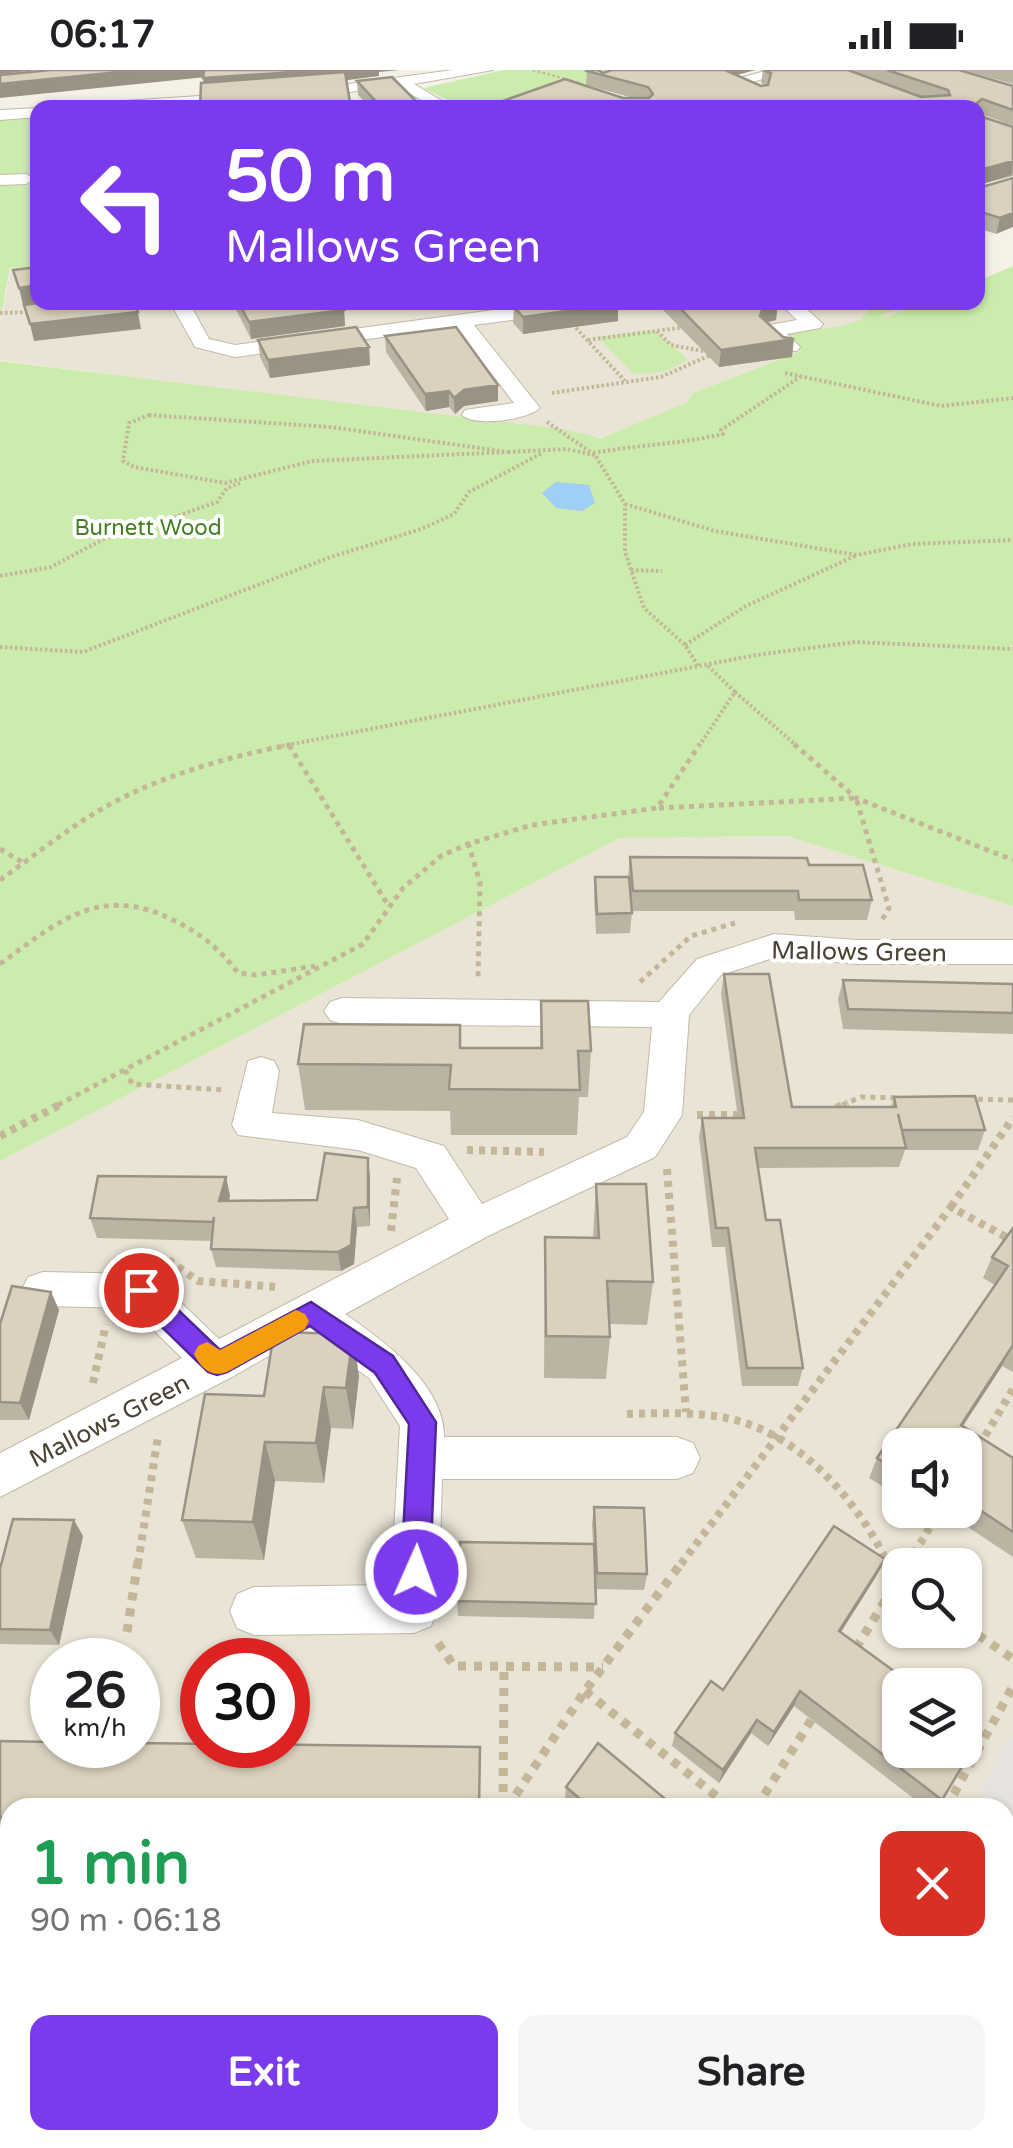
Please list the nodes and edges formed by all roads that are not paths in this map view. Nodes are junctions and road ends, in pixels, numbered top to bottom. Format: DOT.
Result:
graph roads {
  1 [pos="374,70"];
  2 [pos="486,70"];
  3 [pos="787,70"];
  4 [pos="404,77"];
  5 [pos="235,82"];
  6 [pos="761,92"];
  7 [pos="248,97"];
  8 [pos="210,100"];
  9 [pos="436,100"];
  10 [pos="30,113"];
  11 [pos="0,115"];
  12 [pos="26,179"];
  13 [pos="0,180"];
  14 [pos="183,310"];
  15 [pos="545,310"];
  16 [pos="796,310"];
  17 [pos="462,322"];
  18 [pos="790,347"];
  19 [pos="474,415"];
  20 [pos="1013,952"];
  21 [pos="342,1012"];
  22 [pos="671,1015"];
  23 [pos="259,1080"];
  24 [pos="474,1225"];
  25 [pos="43,1289"];
  26 [pos="298,1300"];
  27 [pos="217,1364"];
  28 [pos="420,1458"];
  29 [pos="677,1458"];
  30 [pos="0,1476"];
  31 [pos="254,1611"];
  1 -- 4 [label="street"];
  2 -- 4 [label="street"];
  3 -- 6 [label="street"];
  4 -- 7 [label="street"];
  4 -- 9 [label="street"];
  5 -- 7 [label="street"];
  7 -- 8 [label="street"];
  10 -- 11 [label="street"];
  12 -- 13 [label="street"];
  14 -- 17 [label="street"];
  15 -- 17 [label="street"];
  16 -- 18 [label="street"];
  17 -- 19 [label="street"];
  20 -- 22 [label="street, Mallows Green"];
  21 -- 22 [label="street"];
  22 -- 24 [label="street, Mallows Green"];
  23 -- 24 [label="street"];
  24 -- 26 [label="street, Mallows Green"];
  25 -- 27 [label="street, Mallows Green"];
  26 -- 27 [label="street, Mallows Green"];
  26 -- 28 [label="street"];
  27 -- 30 [label="street, Mallows Green"];
  28 -- 29 [label="street"];
  28 -- 31 [label="street"];
}
